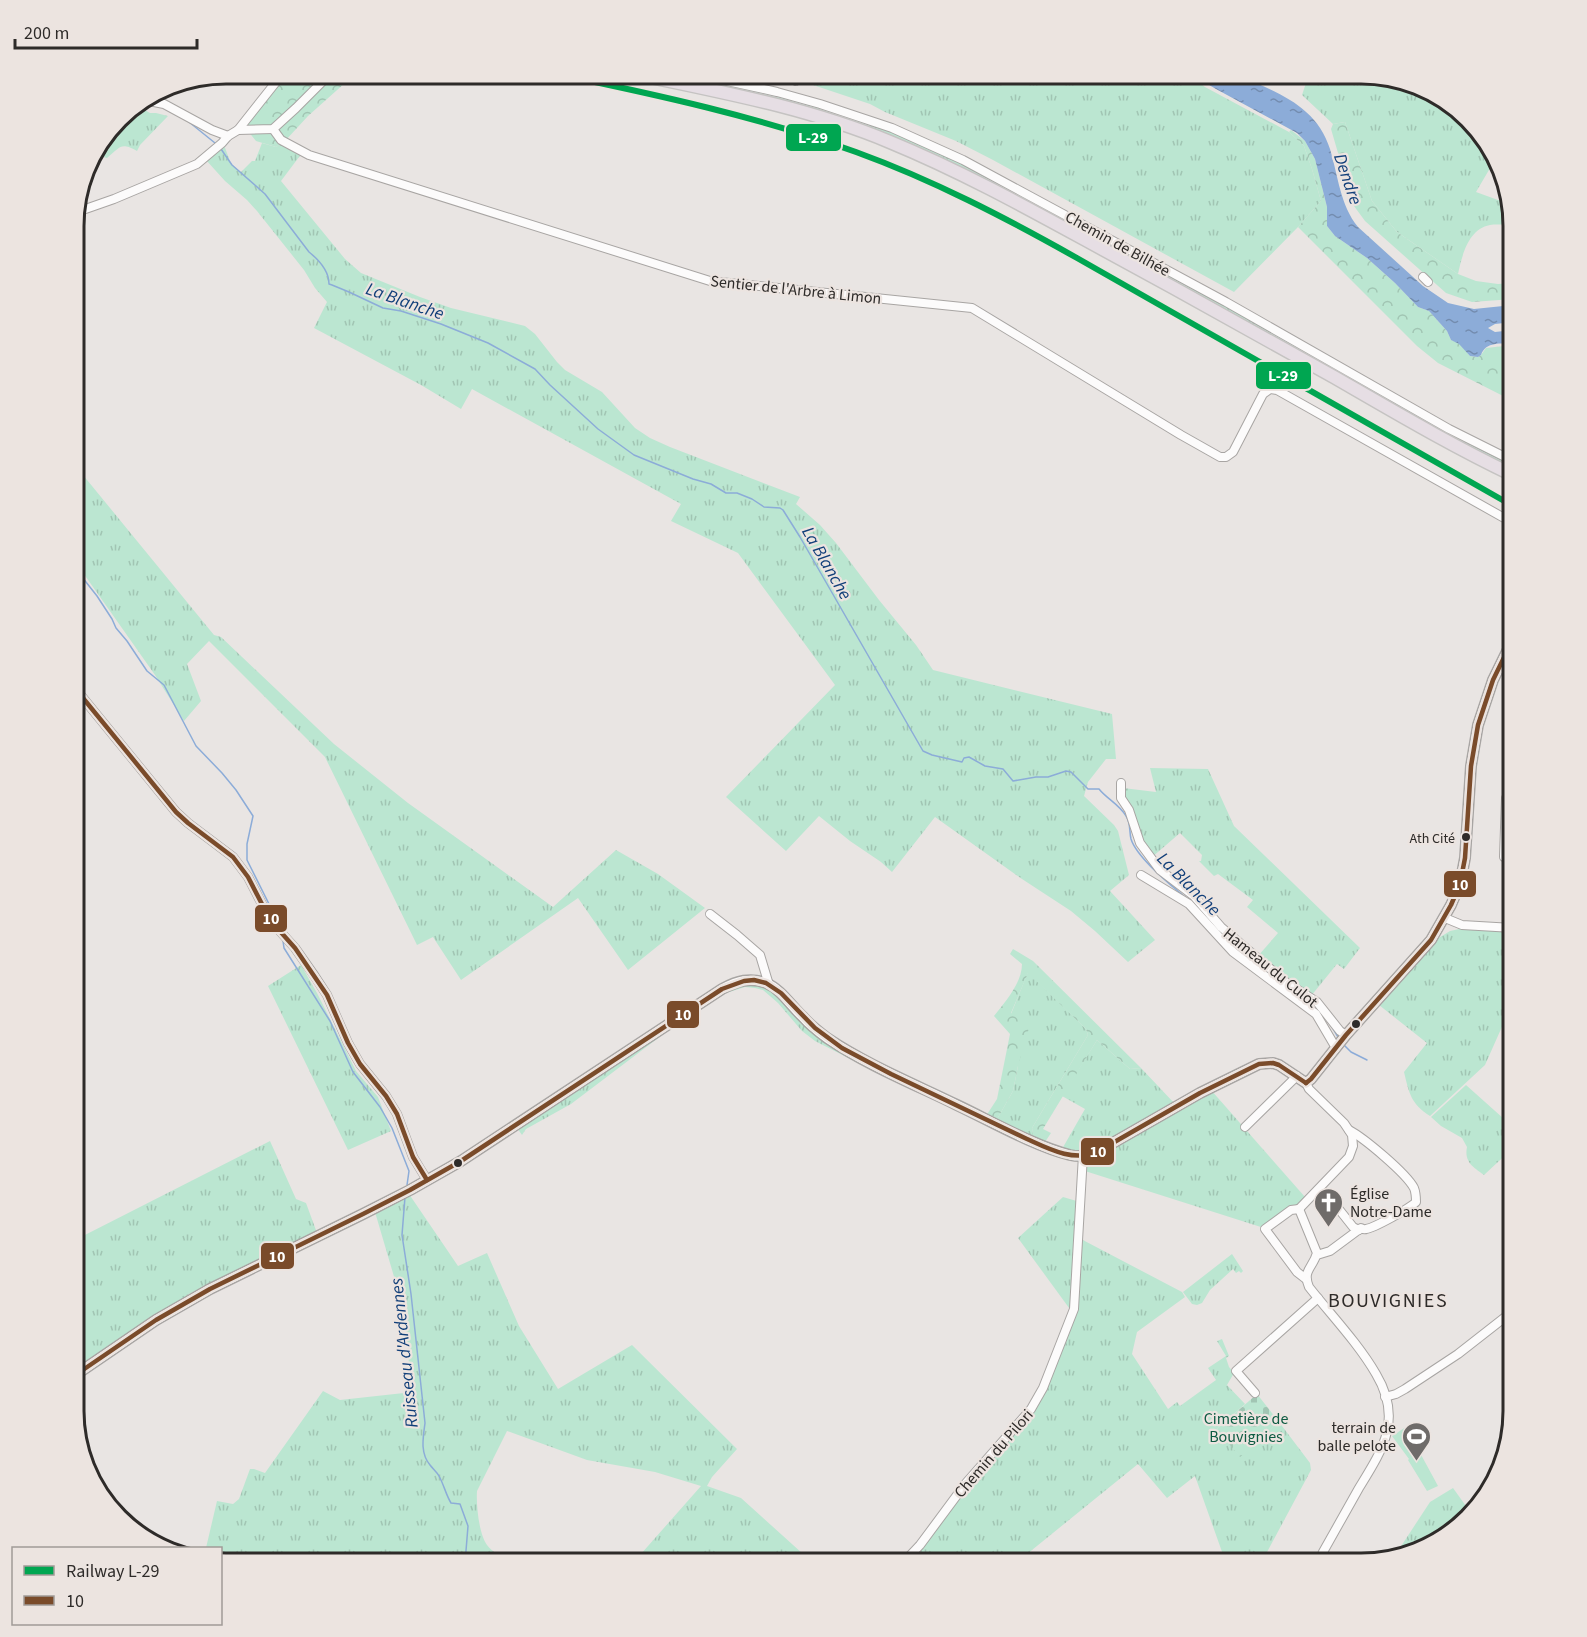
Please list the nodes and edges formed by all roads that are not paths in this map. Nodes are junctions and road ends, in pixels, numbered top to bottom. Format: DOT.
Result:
graph roads {
  1 [pos="274,84"];
  2 [pos="320,84"];
  3 [pos="682,84"];
  4 [pos="743,84"];
  5 [pos="157,103"];
  6 [pos="273,129"];
  7 [pos="238,130"];
  8 [pos="228,136"];
  9 [pos="85,209"];
  10 [pos="1503,456"];
  11 [pos="1503,470"];
  12 [pos="1503,517"];
  13 [pos="1503,660"];
  14 [pos="84,699"];
  15 [pos="1121,783"];
  16 [pos="1141,875"];
  17 [pos="710,914"];
  18 [pos="1445,918"];
  19 [pos="1503,927"];
  20 [pos="769,985"];
  21 [pos="1340,1042"];
  22 [pos="1297,1076"];
  23 [pos="1306,1083"];
  24 [pos="1245,1126"];
  25 [pos="1349,1130"];
  26 [pos="1083,1155"];
  27 [pos="427,1180"];
  28 [pos="1330,1198"];
  29 [pos="1299,1209"];
  30 [pos="1359,1230"];
  31 [pos="1317,1255"];
  32 [pos="1306,1279"];
  33 [pos="1318,1298"];
  34 [pos="1503,1319"];
  35 [pos="84,1369"];
  36 [pos="1255,1393"];
  37 [pos="1385,1397"];
  38 [pos="912,1553"];
  39 [pos="1323,1553"];
  1 -- 7 [label="street"];
  2 -- 6 [label="street"];
  3 -- 11 [label="highway"];
  4 -- 10 [label="street, Chemin de Bilhée"];
  5 -- 8 [label="street"];
  6 -- 7 [label="street"];
  6 -- 12 [label="street, Sentier de l'Arbre à Limon"];
  7 -- 8 [label="street"];
  8 -- 9 [label="street"];
  13 -- 18 [label="street"];
  14 -- 27 [label="street"];
  15 -- 21 [label="street, Hameau du Culot"];
  16 -- 21 [label="street"];
  17 -- 20 [label="street"];
  18 -- 19 [label="street"];
  18 -- 21 [label="street"];
  20 -- 26 [label="street"];
  20 -- 27 [label="street"];
  21 -- 23 [label="street"];
  22 -- 23 [label="street"];
  22 -- 24 [label="street"];
  22 -- 26 [label="street"];
  23 -- 25 [label="street"];
  25 -- 29 [label="street"];
  25 -- 30 [label="street"];
  26 -- 38 [label="street, Chemin du Pilori"];
  27 -- 35 [label="street"];
  28 -- 30 [label="street"];
  29 -- 31 [label="street"];
  29 -- 32 [label="street"];
  30 -- 31 [label="street"];
  31 -- 32 [label="street"];
  32 -- 33 [label="street"];
  33 -- 36 [label="street"];
  33 -- 37 [label="street"];
  34 -- 37 [label="street"];
  37 -- 39 [label="street"];
}
